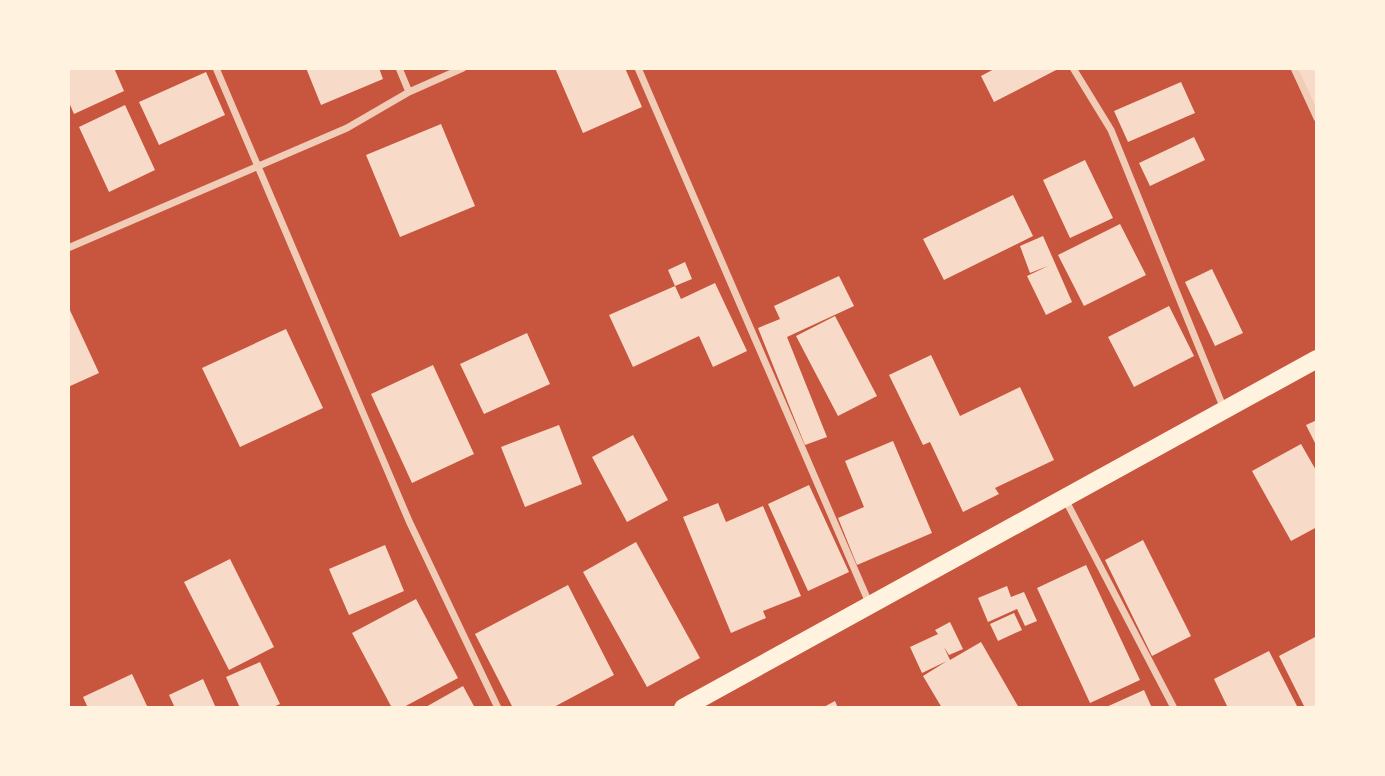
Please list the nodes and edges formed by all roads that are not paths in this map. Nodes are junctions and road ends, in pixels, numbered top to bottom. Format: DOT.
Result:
graph roads {
  1 [pos="216,68"];
  2 [pos="399,68"];
  3 [pos="463,68"];
  4 [pos="638,68"];
  5 [pos="1073,68"];
  6 [pos="1294,68"];
  7 [pos="409,92"];
  8 [pos="1317,118"];
  9 [pos="260,166"];
  10 [pos="68,248"];
  11 [pos="1317,359"];
  12 [pos="1225,410"];
  13 [pos="1064,498"];
  14 [pos="870,605"];
  15 [pos="498,708"];
  16 [pos="683,708"];
  17 [pos="1174,708"];
  1 -- 9 [label="street"];
  2 -- 7 [label="street"];
  3 -- 7 [label="street"];
  4 -- 14 [label="street"];
  5 -- 12 [label="street"];
  6 -- 8 [label="street"];
  7 -- 9 [label="street"];
  9 -- 10 [label="street"];
  9 -- 15 [label="street"];
  11 -- 12 [label="main road"];
  12 -- 13 [label="main road"];
  13 -- 14 [label="main road"];
  13 -- 17 [label="street"];
  14 -- 16 [label="main road"];
}
